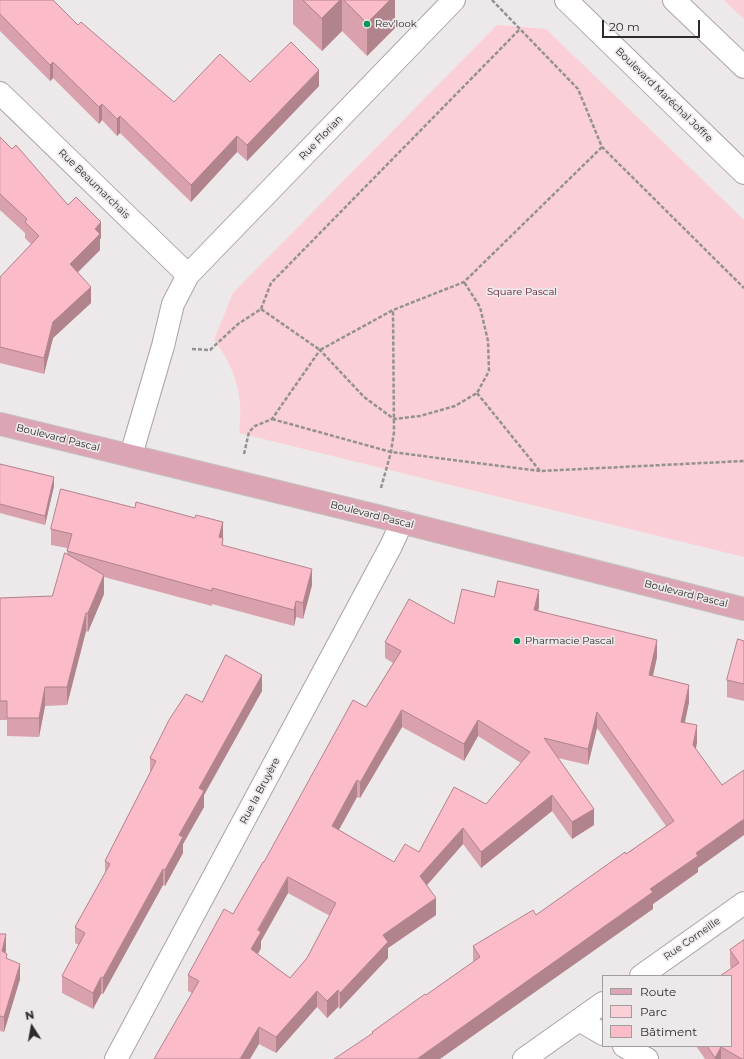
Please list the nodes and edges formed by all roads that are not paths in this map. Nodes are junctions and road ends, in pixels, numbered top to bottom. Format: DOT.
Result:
graph roads {
  1 [pos="454,0"];
  2 [pos="566,0"];
  3 [pos="674,0"];
  4 [pos="744,67"];
  5 [pos="0,93"];
  6 [pos="744,173"];
  7 [pos="188,275"];
  8 [pos="0,424"];
  9 [pos="131,455"];
  10 [pos="402,522"];
  11 [pos="744,609"];
  12 [pos="744,903"];
  13 [pos="642,975"];
  14 [pos="602,1004"];
  15 [pos="579,1020"];
  16 [pos="602,1033"];
  17 [pos="626,1047"];
  18 [pos="116,1059"];
  19 [pos="524,1059"];
  20 [pos="647,1059"];
  1 -- 7 [label="street, Rue Florian"];
  2 -- 6 [label="street, Boulevard Maréchal Joffre"];
  3 -- 4 [label="street"];
  5 -- 7 [label="street, Rue Beaumarchais"];
  7 -- 9 [label="street, Rue Florian"];
  8 -- 9 [label="main road, Boulevard Pascal"];
  9 -- 10 [label="main road, Boulevard Pascal"];
  10 -- 11 [label="main road, Boulevard Pascal"];
  10 -- 18 [label="street, Rue la Bruyère"];
  12 -- 13 [label="street, Rue Corneille"];
  14 -- 15 [label="street"];
  15 -- 16 [label="street"];
  15 -- 19 [label="street"];
  17 -- 20 [label="street"];
}
